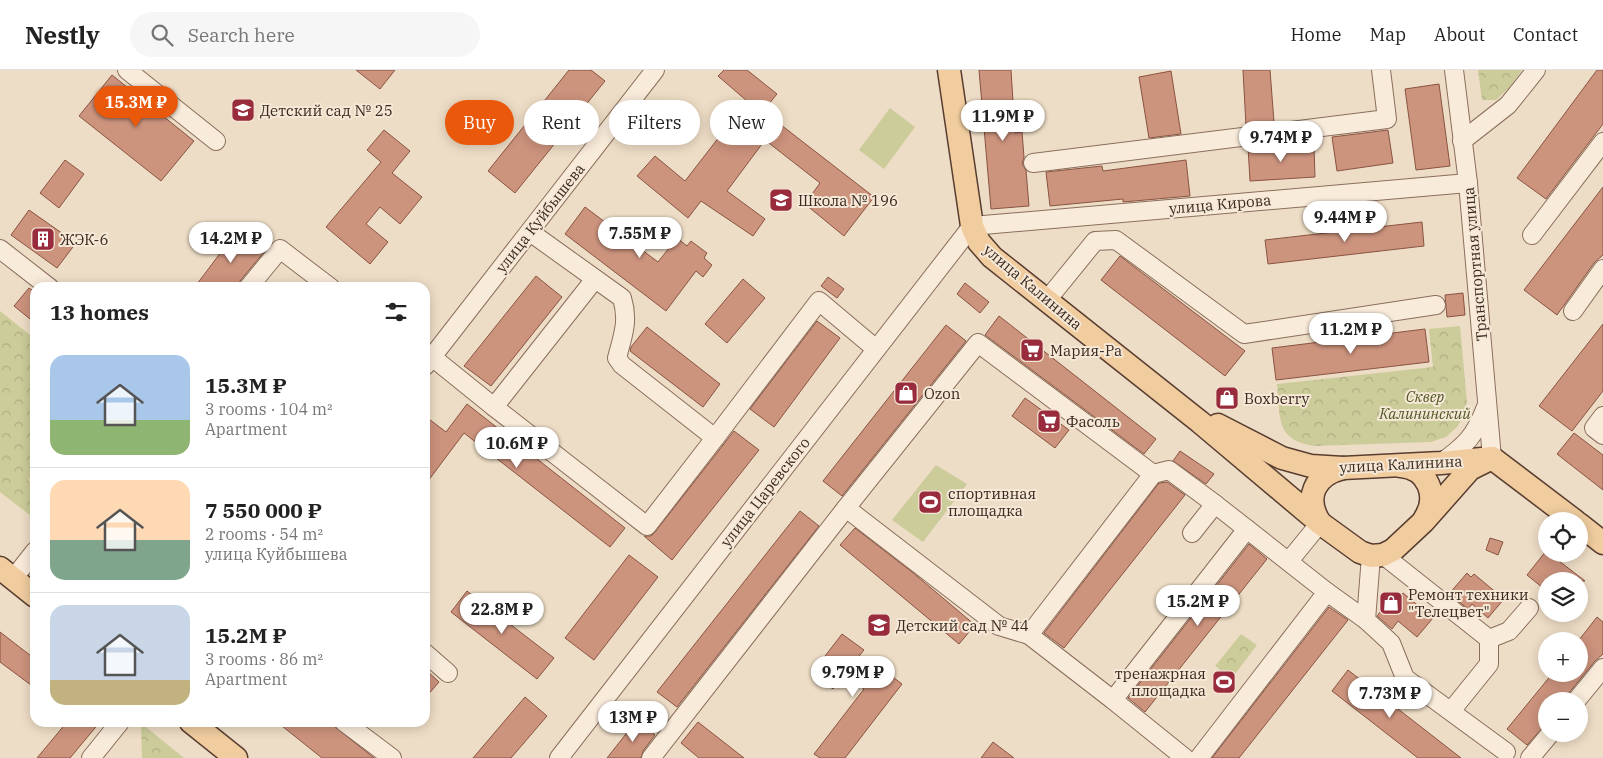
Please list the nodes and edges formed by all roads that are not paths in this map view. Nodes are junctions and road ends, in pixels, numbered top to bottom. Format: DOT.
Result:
graph roads {
  1 [pos="127,70"];
  2 [pos="656,70"];
  3 [pos="949,70"];
  4 [pos="1381,70"];
  5 [pos="1454,70"];
  6 [pos="1536,70"];
  7 [pos="216,141"];
  8 [pos="1462,141"];
  9 [pos="1603,142"];
  10 [pos="1033,163"];
  11 [pos="1468,183"];
  12 [pos="972,226"];
  13 [pos="530,232"];
  14 [pos="1532,234"];
  15 [pos="0,249"];
  16 [pos="1603,270"];
  17 [pos="595,279"];
  18 [pos="42,282"];
  19 [pos="253,282"];
  20 [pos="323,282"];
  21 [pos="1047,300"];
  22 [pos="1436,305"];
  23 [pos="1573,310"];
  24 [pos="876,349"];
  25 [pos="430,357"];
  26 [pos="430,363"];
  27 [pos="1487,404"];
  28 [pos="494,407"];
  29 [pos="1603,416"];
  30 [pos="1200,422"];
  31 [pos="1603,435"];
  32 [pos="715,438"];
  33 [pos="1492,458"];
  34 [pos="1441,463"];
  35 [pos="1397,465"];
  36 [pos="1343,468"];
  37 [pos="1153,474"];
  38 [pos="1215,504"];
  39 [pos="846,508"];
  40 [pos="1563,512"];
  41 [pos="1424,521"];
  42 [pos="1320,523"];
  43 [pos="1247,529"];
  44 [pos="1588,531"];
  45 [pos="1192,533"];
  46 [pos="1603,543"];
  47 [pos="30,555"];
  48 [pos="1377,555"];
  49 [pos="1289,562"];
  50 [pos="7,574"];
  51 [pos="30,592"];
  52 [pos="1328,592"];
  53 [pos="1529,608"];
  54 [pos="1366,620"];
  55 [pos="1029,635"];
  56 [pos="1488,639"];
  57 [pos="430,657"];
  58 [pos="1603,668"];
  59 [pos="448,673"];
  60 [pos="1583,692"];
  61 [pos="1113,700"];
  62 [pos="1451,711"];
  63 [pos="116,727"];
  64 [pos="197,727"];
  65 [pos="351,727"];
  66 [pos="1543,742"];
  67 [pos="1506,752"];
  68 [pos="91,758"];
  69 [pos="236,758"];
  70 [pos="392,758"];
  71 [pos="558,758"];
  72 [pos="651,758"];
  73 [pos="1185,758"];
  74 [pos="1199,758"];
  75 [pos="1530,758"];
  1 -- 7 [label="street"];
  2 -- 13 [label="street, улица Куйбышева"];
  3 -- 12 [label="main road, улица Калинина"];
  4 -- 10 [label="street"];
  5 -- 8 [label="street, Транспортная улица"];
  6 -- 8 [label="street"];
  8 -- 11 [label="street, Транспортная улица"];
  9 -- 14 [label="street"];
  11 -- 12 [label="street, улица Кирова"];
  11 -- 27 [label="street, Транспортная улица"];
  12 -- 21 [label="main road, улица Калинина"];
  12 -- 24 [label="street, улица Царевского"];
  13 -- 17 [label="street"];
  13 -- 25 [label="street, улица Куйбышева"];
  15 -- 18 [label="street"];
  16 -- 23 [label="street"];
  17 -- 28 [label="street"];
  17 -- 32 [label="street"];
  19 -- 20 [label="street"];
  21 -- 22 [label="street"];
  21 -- 30 [label="main road, улица Калинина"];
  24 -- 32 [label="street"];
  24 -- 71 [label="street, улица Царевского"];
  26 -- 28 [label="street"];
  27 -- 33 [label="street, Транспортная улица"];
  27 -- 34 [label="street"];
  28 -- 32 [label="street"];
  29 -- 31 [label="street"];
  30 -- 36 [label="main road, улица Калинина"];
  30 -- 42 [label="main road, улица Калинина"];
  33 -- 34 [label="main road, улица Калинина"];
  33 -- 40 [label="main road"];
  33 -- 41 [label="main road, улица Калинина"];
  34 -- 35 [label="main road, улица Калинина"];
  35 -- 36 [label="main road, улица Калинина"];
  35 -- 41 [label="main road"];
  36 -- 42 [label="main road"];
  37 -- 38 [label="street"];
  37 -- 39 [label="street"];
  37 -- 55 [label="street"];
  38 -- 43 [label="street"];
  38 -- 45 [label="street"];
  39 -- 55 [label="street"];
  39 -- 72 [label="street"];
  41 -- 48 [label="main road, улица Калинина"];
  42 -- 48 [label="main road, улица Калинина"];
  42 -- 49 [label="street"];
  43 -- 49 [label="street"];
  43 -- 61 [label="street"];
  44 -- 46 [label="main road"];
  47 -- 50 [label="street"];
  48 -- 54 [label="street"];
  48 -- 56 [label="street"];
  49 -- 52 [label="street"];
  50 -- 51 [label="main road"];
  52 -- 54 [label="street"];
  52 -- 74 [label="street"];
  53 -- 56 [label="street"];
  54 -- 62 [label="street"];
  55 -- 61 [label="street"];
  56 -- 62 [label="street"];
  57 -- 59 [label="street"];
  58 -- 60 [label="street"];
  61 -- 73 [label="street"];
  62 -- 67 [label="street"];
  63 -- 68 [label="street"];
  64 -- 69 [label="main road"];
  65 -- 70 [label="street"];
  66 -- 75 [label="street"];
}
